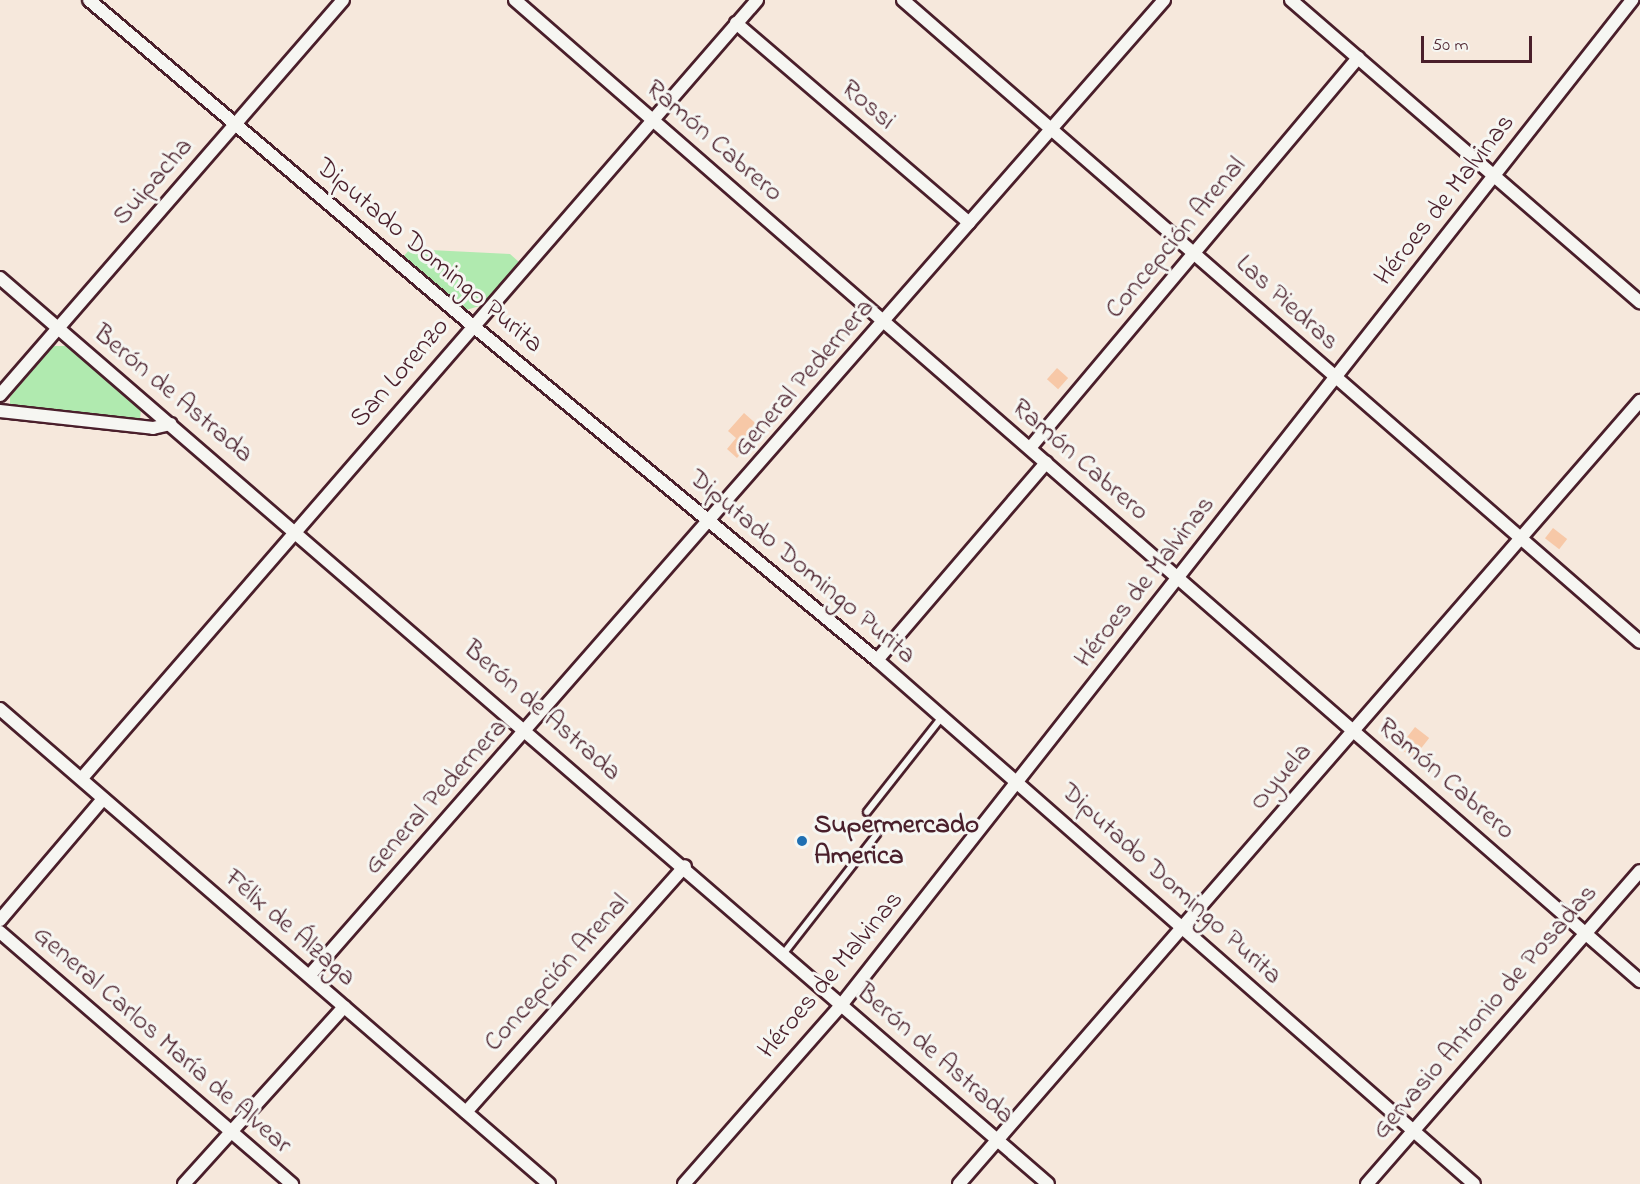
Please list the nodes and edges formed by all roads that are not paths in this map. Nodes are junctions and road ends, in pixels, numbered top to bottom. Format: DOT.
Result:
graph roads {
  1 [pos="89,0"];
  2 [pos="343,0"];
  3 [pos="515,0"];
  4 [pos="757,0"];
  5 [pos="903,0"];
  6 [pos="1164,0"];
  7 [pos="1291,0"];
  8 [pos="1632,0"];
  9 [pos="736,22"];
  10 [pos="1358,58"];
  11 [pos="652,118"];
  12 [pos="235,124"];
  13 [pos="1052,129"];
  14 [pos="1493,175"];
  15 [pos="969,223"];
  16 [pos="1195,252"];
  17 [pos="0,278"];
  18 [pos="1640,302"];
  19 [pos="884,322"];
  20 [pos="472,326"];
  21 [pos="58,328"];
  22 [pos="1336,379"];
  23 [pos="0,394"];
  24 [pos="1640,401"];
  25 [pos="0,411"];
  26 [pos="171,424"];
  27 [pos="1030,448"];
  28 [pos="1046,463"];
  29 [pos="711,521"];
  30 [pos="296,531"];
  31 [pos="1522,539"];
  32 [pos="1179,578"];
  33 [pos="1640,642"];
  34 [pos="877,660"];
  35 [pos="0,709"];
  36 [pos="943,716"];
  37 [pos="528,730"];
  38 [pos="1354,730"];
  39 [pos="82,778"];
  40 [pos="1018,781"];
  41 [pos="104,799"];
  42 [pos="867,812"];
  43 [pos="877,834"];
  44 [pos="684,866"];
  45 [pos="1640,872"];
  46 [pos="0,920"];
  47 [pos="1182,926"];
  48 [pos="0,932"];
  49 [pos="1586,934"];
  50 [pos="784,953"];
  51 [pos="310,975"];
  52 [pos="1640,981"];
  53 [pos="842,1004"];
  54 [pos="344,1007"];
  55 [pos="466,1112"];
  56 [pos="1413,1130"];
  57 [pos="231,1132"];
  58 [pos="997,1140"];
  59 [pos="184,1184"];
  60 [pos="292,1184"];
  61 [pos="549,1184"];
  62 [pos="684,1184"];
  63 [pos="959,1184"];
  64 [pos="1048,1184"];
  65 [pos="1367,1184"];
  66 [pos="1474,1184"];
  1 -- 12 [label="street, Diputado Domingo Purita"];
  2 -- 12 [label="street, Suipacha"];
  3 -- 11 [label="street, Ramón Cabrero"];
  4 -- 9 [label="street, San Lorenzo"];
  5 -- 13 [label="street, Las Piedras"];
  6 -- 13 [label="street, General Pedernera"];
  7 -- 10 [label="street"];
  8 -- 14 [label="street, Héroes de Malvinas"];
  9 -- 11 [label="street, San Lorenzo"];
  9 -- 15 [label="street, Rossi"];
  10 -- 14 [label="street"];
  10 -- 16 [label="street, Concepción Arenal"];
  11 -- 19 [label="street, Ramón Cabrero"];
  11 -- 20 [label="street, San Lorenzo"];
  12 -- 20 [label="street, Diputado Domingo Purita"];
  12 -- 21 [label="street, Suipacha"];
  13 -- 15 [label="street, General Pedernera"];
  13 -- 16 [label="street, Las Piedras"];
  14 -- 18 [label="street"];
  14 -- 22 [label="street, Héroes de Malvinas"];
  15 -- 19 [label="street, General Pedernera"];
  16 -- 22 [label="street, Las Piedras"];
  16 -- 27 [label="street, Concepción Arenal"];
  17 -- 21 [label="street, Berón de Astrada"];
  19 -- 27 [label="street, Ramón Cabrero"];
  19 -- 29 [label="street, General Pedernera"];
  20 -- 29 [label="street, Diputado Domingo Purita"];
  20 -- 30 [label="street, San Lorenzo"];
  21 -- 23 [label="street, Suipacha"];
  21 -- 26 [label="street, Berón de Astrada"];
  22 -- 31 [label="street, Las Piedras"];
  22 -- 32 [label="street, Héroes de Malvinas"];
  24 -- 31 [label="street, Oyuela"];
  25 -- 26 [label="street"];
  26 -- 30 [label="street, Berón de Astrada"];
  27 -- 28 [label="street, Ramón Cabrero"];
  28 -- 32 [label="street, Ramón Cabrero"];
  28 -- 34 [label="street"];
  29 -- 34 [label="street, Diputado Domingo Purita"];
  29 -- 37 [label="street, General Pedernera"];
  30 -- 37 [label="street, Berón de Astrada"];
  30 -- 39 [label="street, San Lorenzo"];
  31 -- 33 [label="street, Las Piedras"];
  31 -- 38 [label="street, Oyuela"];
  32 -- 38 [label="street, Ramón Cabrero"];
  32 -- 40 [label="street, Héroes de Malvinas"];
  34 -- 36 [label="street, Diputado Domingo Purita"];
  35 -- 39 [label="street, Félix de Álzaga"];
  36 -- 40 [label="street, Diputado Domingo Purita"];
  36 -- 42 [label="lane"];
  37 -- 44 [label="street, Berón de Astrada"];
  37 -- 51 [label="street, General Pedernera"];
  38 -- 47 [label="street, Oyuela"];
  38 -- 49 [label="street, Ramón Cabrero"];
  39 -- 41 [label="street, Félix de Álzaga"];
  40 -- 47 [label="street, Diputado Domingo Purita"];
  40 -- 53 [label="street, Héroes de Malvinas"];
  41 -- 46 [label="street"];
  41 -- 51 [label="street, Félix de Álzaga"];
  43 -- 50 [label="lane"];
  44 -- 50 [label="street, Berón de Astrada"];
  44 -- 55 [label="street, Concepción Arenal"];
  45 -- 49 [label="street, Gervasio Antonio de Posadas"];
  47 -- 56 [label="street, Diputado Domingo Purita"];
  47 -- 58 [label="street, Oyuela"];
  48 -- 57 [label="street, General Carlos María de Alvear"];
  49 -- 52 [label="street, Ramón Cabrero"];
  49 -- 56 [label="street, Gervasio Antonio de Posadas"];
  50 -- 53 [label="street, Berón de Astrada"];
  51 -- 54 [label="street, Félix de Álzaga"];
  53 -- 58 [label="street, Berón de Astrada"];
  53 -- 62 [label="street, Héroes de Malvinas"];
  54 -- 55 [label="street, Félix de Álzaga"];
  54 -- 57 [label="street"];
  55 -- 61 [label="street, Félix de Álzaga"];
  56 -- 65 [label="street, Gervasio Antonio de Posadas"];
  56 -- 66 [label="street, Diputado Domingo Purita"];
  57 -- 59 [label="street"];
  57 -- 60 [label="street, General Carlos María de Alvear"];
  58 -- 63 [label="street, Oyuela"];
  58 -- 64 [label="street, Berón de Astrada"];
}
